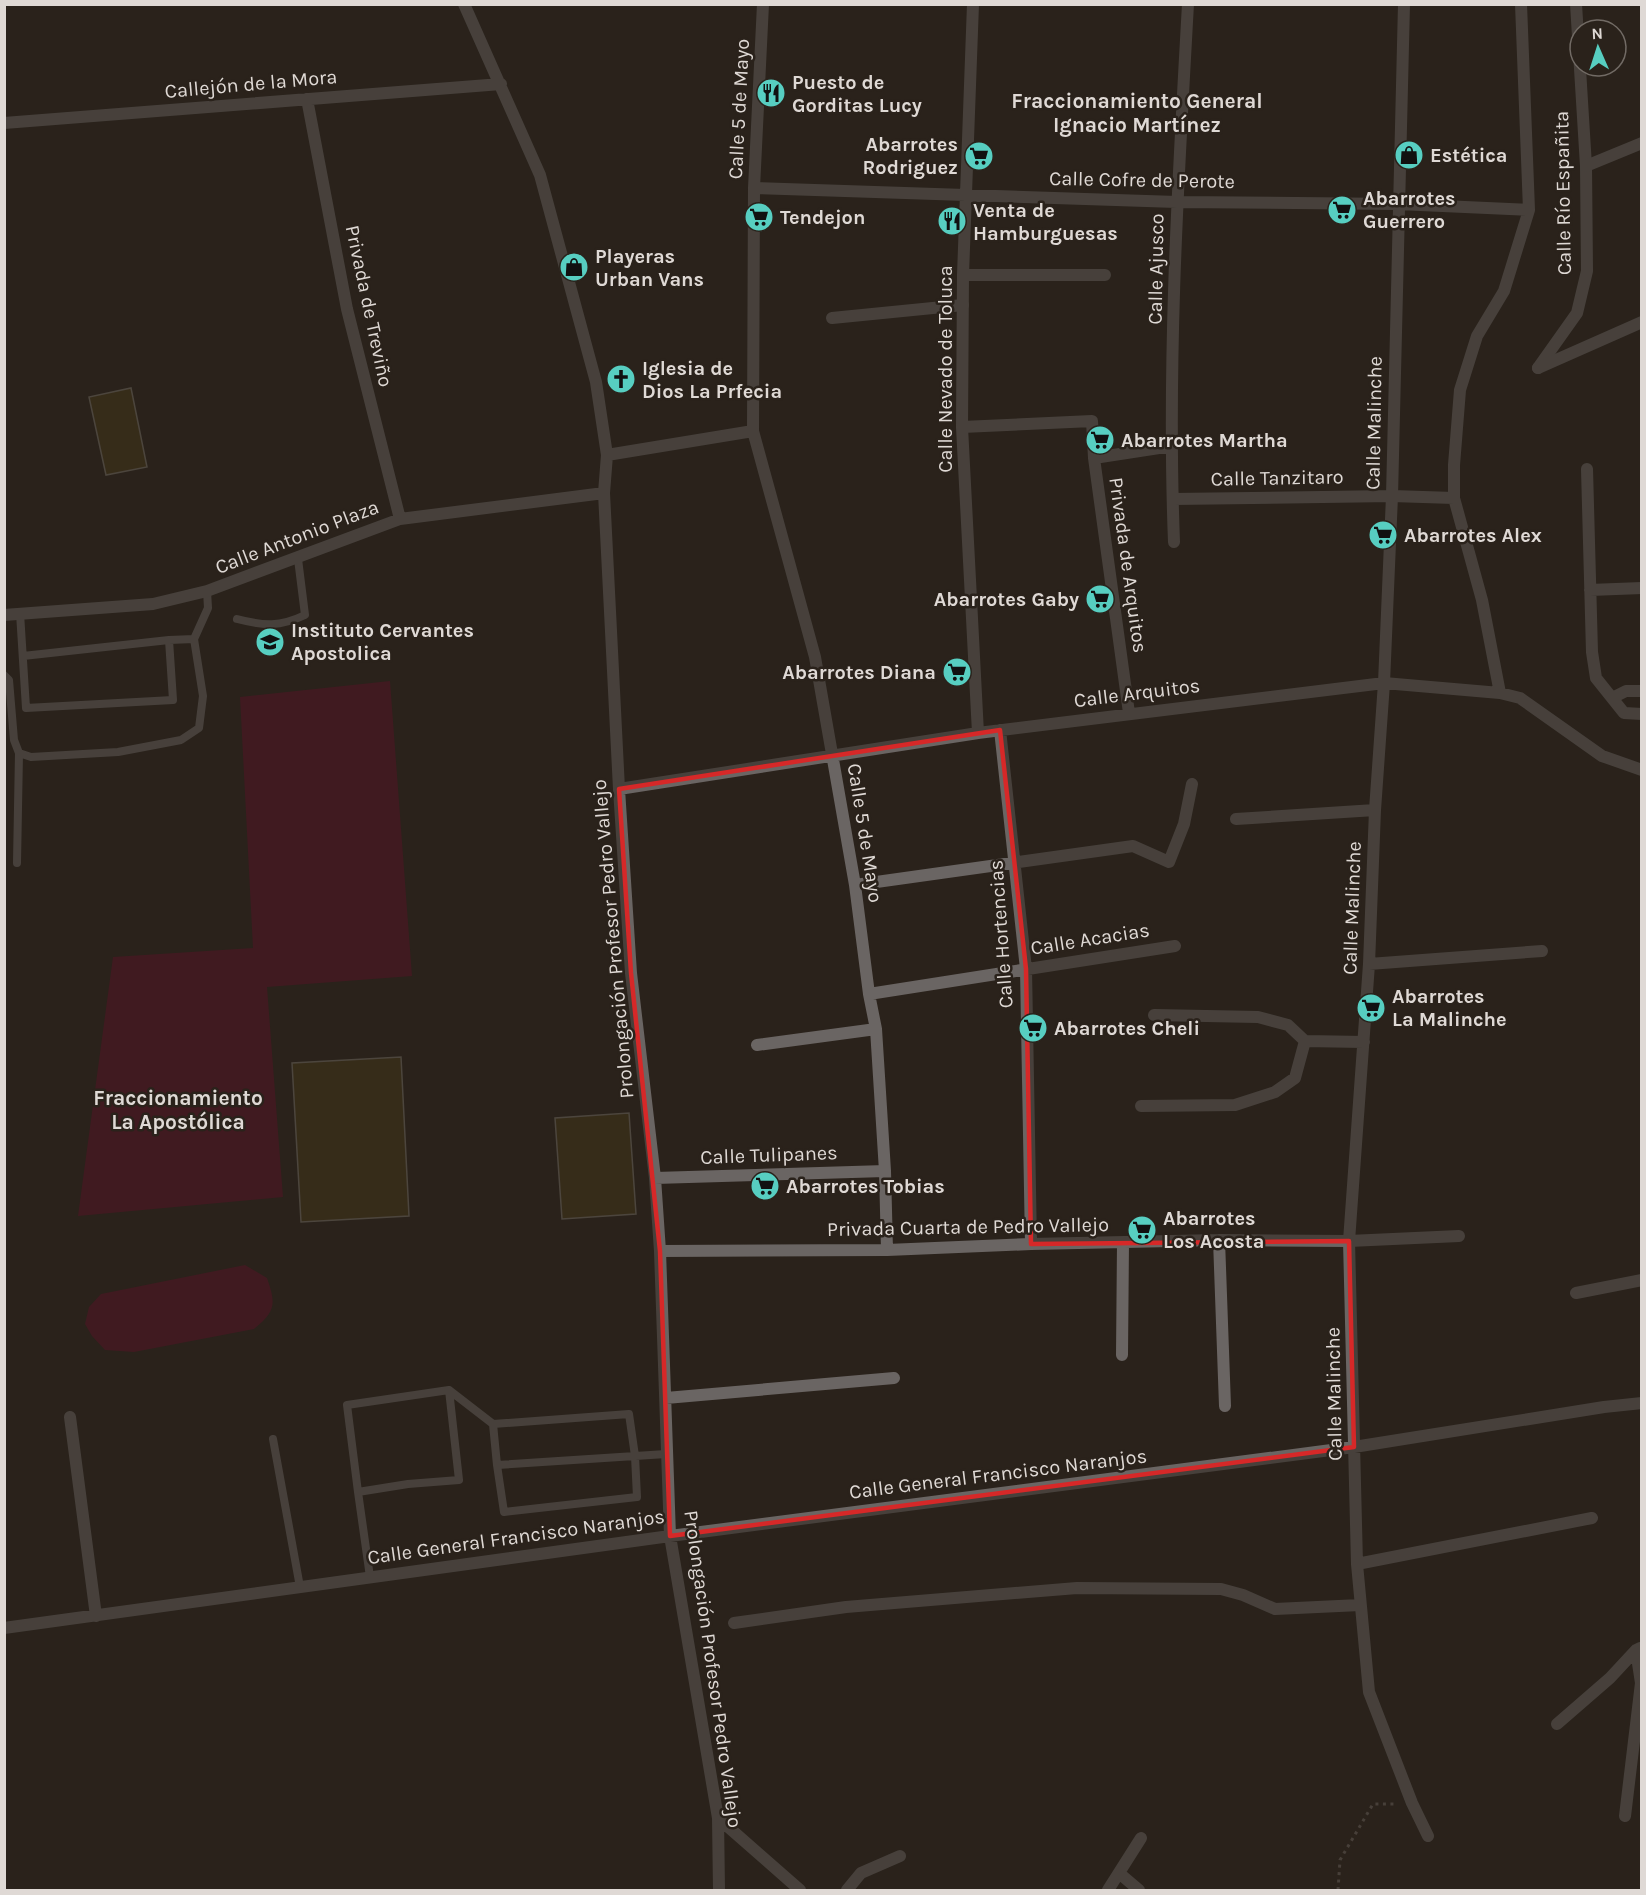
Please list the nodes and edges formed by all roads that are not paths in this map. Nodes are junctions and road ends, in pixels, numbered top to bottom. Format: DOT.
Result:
graph roads {
  1 [pos="464,4"];
  2 [pos="763,4"];
  3 [pos="973,4"];
  4 [pos="1188,4"];
  5 [pos="1404,4"];
  6 [pos="1521,4"];
  7 [pos="1576,4"];
  8 [pos="501,84"];
  9 [pos="307,99"];
  10 [pos="4,123"];
  11 [pos="1641,143"];
  12 [pos="1586,166"];
  13 [pos="754,188"];
  14 [pos="966,195"];
  15 [pos="1177,202"];
  16 [pos="1398,204"];
  17 [pos="1528,210"];
  18 [pos="963,275"];
  19 [pos="1105,275"];
  20 [pos="963,305"];
  21 [pos="832,318"];
  22 [pos="1641,322"];
  23 [pos="962,427"];
  24 [pos="753,431"];
  25 [pos="1172,446"];
  26 [pos="607,455"];
  27 [pos="1094,458"];
  28 [pos="1587,469"];
  29 [pos="604,493"];
  30 [pos="1392,496"];
  31 [pos="1454,498"];
  32 [pos="1173,499"];
  33 [pos="400,519"];
  34 [pos="1174,542"];
  35 [pos="298,559"];
  36 [pos="1641,588"];
  37 [pos="1590,590"];
  38 [pos="207,591"];
  39 [pos="20,613"];
  40 [pos="4,615"];
  41 [pos="237,619"];
  42 [pos="194,639"];
  43 [pos="170,640"];
  44 [pos="23,656"];
  45 [pos="4,675"];
  46 [pos="1384,683"];
  47 [pos="1641,691"];
  48 [pos="1500,693"];
  49 [pos="1612,698"];
  50 [pos="12,708"];
  51 [pos="26,708"];
  52 [pos="1129,713"];
  53 [pos="1641,714"];
  54 [pos="1000,730"];
  55 [pos="978,733"];
  56 [pos="19,753"];
  57 [pos="833,755"];
  58 [pos="1641,770"];
  59 [pos="1192,784"];
  60 [pos="619,789"];
  61 [pos="1375,810"];
  62 [pos="1236,819"];
  63 [pos="17,863"];
  64 [pos="1016,863"];
  65 [pos="855,885"];
  66 [pos="1175,946"];
  67 [pos="1542,951"];
  68 [pos="1369,964"];
  69 [pos="1026,969"];
  70 [pos="869,994"];
  71 [pos="1154,1015"];
  72 [pos="876,1029"];
  73 [pos="1305,1041"];
  74 [pos="1364,1042"];
  75 [pos="757,1045"];
  76 [pos="1141,1106"];
  77 [pos="885,1171"];
  78 [pos="655,1178"];
  79 [pos="1459,1236"];
  80 [pos="1219,1240"];
  81 [pos="1350,1240"];
  82 [pos="1123,1242"];
  83 [pos="1031,1244"];
  84 [pos="887,1250"];
  85 [pos="660,1251"];
  86 [pos="1641,1280"];
  87 [pos="1576,1293"];
  88 [pos="1122,1355"];
  89 [pos="894,1378"];
  90 [pos="449,1390"];
  91 [pos="666,1398"];
  92 [pos="1641,1403"];
  93 [pos="1225,1406"];
  94 [pos="69,1417"];
  95 [pos="493,1424"];
  96 [pos="273,1439"];
  97 [pos="1354,1447"];
  98 [pos="666,1454"];
  99 [pos="635,1456"];
  100 [pos="497,1465"];
  101 [pos="358,1492"];
  102 [pos="1592,1518"];
  103 [pos="670,1536"];
  104 [pos="1357,1564"];
  105 [pos="370,1577"];
  106 [pos="300,1587"];
  107 [pos="1360,1605"];
  108 [pos="96,1616"];
  109 [pos="734,1623"];
  110 [pos="4,1628"];
  111 [pos="1639,1648"];
  112 [pos="1557,1724"];
  113 [pos="1625,1816"];
  114 [pos="718,1818"];
  115 [pos="1428,1836"];
  116 [pos="1141,1838"];
  117 [pos="900,1856"];
  118 [pos="1119,1873"];
  119 [pos="719,1890"];
  120 [pos="800,1890"];
  121 [pos="847,1890"];
  122 [pos="1108,1890"];
  123 [pos="1139,1890"];
  1 -- 8 [label="street, Prolongación Profesor Pedro Vallejo"];
  2 -- 13 [label="street, Calle 5 de Mayo"];
  3 -- 14 [label="street, Calle Nevado de Toluca"];
  4 -- 15 [label="street, Calle Ajusco"];
  5 -- 16 [label="street, Calle Malinche"];
  6 -- 17 [label="street"];
  7 -- 12 [label="street, Calle Río Españita"];
  8 -- 9 [label="street, Callejón de la Mora"];
  8 -- 26 [label="street, Prolongación Profesor Pedro Vallejo"];
  9 -- 10 [label="street, Callejón de la Mora"];
  9 -- 33 [label="street, Privada de Treviño"];
  11 -- 12 [label="street"];
  12 -- 22 [label="street, Calle Río Españita"];
  13 -- 14 [label="street, Calle Cofre de Perote"];
  13 -- 24 [label="street, Calle 5 de Mayo"];
  14 -- 15 [label="street, Calle Cofre de Perote"];
  14 -- 18 [label="street, Calle Nevado de Toluca"];
  15 -- 16 [label="street, Calle Cofre de Perote"];
  15 -- 25 [label="street, Calle Ajusco"];
  16 -- 17 [label="street, Calle Cofre de Perote"];
  16 -- 30 [label="street, Calle Malinche"];
  17 -- 31 [label="street"];
  18 -- 19 [label="street"];
  18 -- 20 [label="street, Calle Nevado de Toluca"];
  20 -- 21 [label="street"];
  20 -- 23 [label="street, Calle Nevado de Toluca"];
  23 -- 27 [label="street, Privada de Arquitos"];
  23 -- 55 [label="street, Calle Nevado de Toluca"];
  24 -- 26 [label="street"];
  24 -- 57 [label="street, Calle 5 de Mayo"];
  25 -- 27 [label="street"];
  25 -- 32 [label="street, Calle Ajusco"];
  26 -- 29 [label="street, Prolongación Profesor Pedro Vallejo"];
  27 -- 52 [label="street, Privada de Arquitos"];
  28 -- 37 [label="street"];
  29 -- 33 [label="street, Calle Antonio Plaza"];
  29 -- 60 [label="street, Prolongación Profesor Pedro Vallejo"];
  30 -- 31 [label="street, Calle Tanzitaro"];
  30 -- 32 [label="street, Calle Tanzitaro"];
  30 -- 46 [label="street, Calle Malinche"];
  31 -- 48 [label="street"];
  32 -- 34 [label="street, Calle Ajusco"];
  33 -- 35 [label="street, Calle Antonio Plaza"];
  35 -- 38 [label="street, Calle Antonio Plaza"];
  35 -- 41 [label="lane"];
  36 -- 37 [label="street"];
  37 -- 49 [label="street"];
  38 -- 39 [label="street, Calle Antonio Plaza"];
  38 -- 42 [label="lane"];
  39 -- 40 [label="street, Calle Antonio Plaza"];
  39 -- 44 [label="lane"];
  42 -- 43 [label="lane"];
  42 -- 56 [label="lane"];
  43 -- 44 [label="lane"];
  43 -- 51 [label="lane"];
  44 -- 51 [label="lane"];
  45 -- 50 [label="lane"];
  46 -- 48 [label="street, Calle Arquitos"];
  46 -- 52 [label="street, Calle Arquitos"];
  46 -- 61 [label="street, Calle Malinche"];
  47 -- 49 [label="street"];
  48 -- 58 [label="street, Calle Arquitos"];
  49 -- 53 [label="street"];
  50 -- 51 [label="lane"];
  50 -- 56 [label="lane"];
  52 -- 54 [label="street, Calle Arquitos"];
  54 -- 55 [label="street, Calle Arquitos"];
  54 -- 64 [label="street, Calle Hortencias"];
  55 -- 57 [label="street, Calle Arquitos"];
  56 -- 63 [label="lane"];
  57 -- 60 [label="street, Calle Arquitos"];
  57 -- 65 [label="street, Calle 5 de Mayo"];
  59 -- 64 [label="street"];
  60 -- 78 [label="street, Prolongación Profesor Pedro Vallejo"];
  61 -- 62 [label="street"];
  61 -- 68 [label="street, Calle Malinche"];
  64 -- 65 [label="street"];
  64 -- 69 [label="street, Calle Hortencias"];
  65 -- 70 [label="street, Calle 5 de Mayo"];
  66 -- 69 [label="street, Calle Acacias"];
  67 -- 68 [label="street"];
  68 -- 74 [label="street, Calle Malinche"];
  69 -- 70 [label="street, Calle Acacias"];
  69 -- 83 [label="street, Calle Hortencias"];
  70 -- 72 [label="street, Calle 5 de Mayo"];
  71 -- 73 [label="street"];
  72 -- 75 [label="street"];
  72 -- 77 [label="street, Calle 5 de Mayo"];
  73 -- 74 [label="street"];
  73 -- 76 [label="street"];
  74 -- 81 [label="street, Calle Malinche"];
  77 -- 78 [label="street, Calle Tulipanes"];
  77 -- 84 [label="street, Calle 5 de Mayo"];
  78 -- 85 [label="street, Prolongación Profesor Pedro Vallejo"];
  79 -- 81 [label="street, Privada Cuarta de Pedro Vallejo"];
  80 -- 81 [label="street, Privada Cuarta de Pedro Vallejo"];
  80 -- 82 [label="street, Privada Cuarta de Pedro Vallejo"];
  80 -- 93 [label="street"];
  81 -- 97 [label="street, Calle Malinche"];
  82 -- 83 [label="street, Privada Cuarta de Pedro Vallejo"];
  82 -- 88 [label="street"];
  83 -- 84 [label="street, Privada Cuarta de Pedro Vallejo"];
  84 -- 85 [label="street, Privada Cuarta de Pedro Vallejo"];
  85 -- 91 [label="street, Prolongación Profesor Pedro Vallejo"];
  86 -- 87 [label="street"];
  89 -- 91 [label="street"];
  90 -- 95 [label="lane"];
  90 -- 101 [label="lane"];
  90 -- 101 [label="lane"];
  91 -- 98 [label="street, Prolongación Profesor Pedro Vallejo"];
  92 -- 97 [label="street, Calle General Francisco Naranjos"];
  94 -- 108 [label="street"];
  95 -- 99 [label="lane"];
  95 -- 100 [label="lane"];
  96 -- 106 [label="lane"];
  97 -- 103 [label="street, Calle General Francisco Naranjos"];
  97 -- 104 [label="street, Calle Malinche"];
  98 -- 99 [label="lane"];
  98 -- 103 [label="street, Prolongación Profesor Pedro Vallejo"];
  99 -- 100 [label="lane"];
  99 -- 100 [label="lane"];
  101 -- 105 [label="lane"];
  102 -- 104 [label="street"];
  103 -- 105 [label="street, Calle General Francisco Naranjos"];
  103 -- 114 [label="street, Prolongación Profesor Pedro Vallejo"];
  104 -- 107 [label="street, Calle Malinche"];
  105 -- 106 [label="street, Calle General Francisco Naranjos"];
  106 -- 108 [label="street, Calle General Francisco Naranjos"];
  107 -- 109 [label="street"];
  107 -- 115 [label="street, Calle Malinche"];
  108 -- 110 [label="street, Calle General Francisco Naranjos"];
  111 -- 112 [label="street"];
  111 -- 113 [label="street"];
  114 -- 119 [label="street, Prolongación Profesor Pedro Vallejo"];
  114 -- 120 [label="street"];
  116 -- 118 [label="street"];
  117 -- 121 [label="street"];
  118 -- 122 [label="street"];
  118 -- 123 [label="street"];
}
